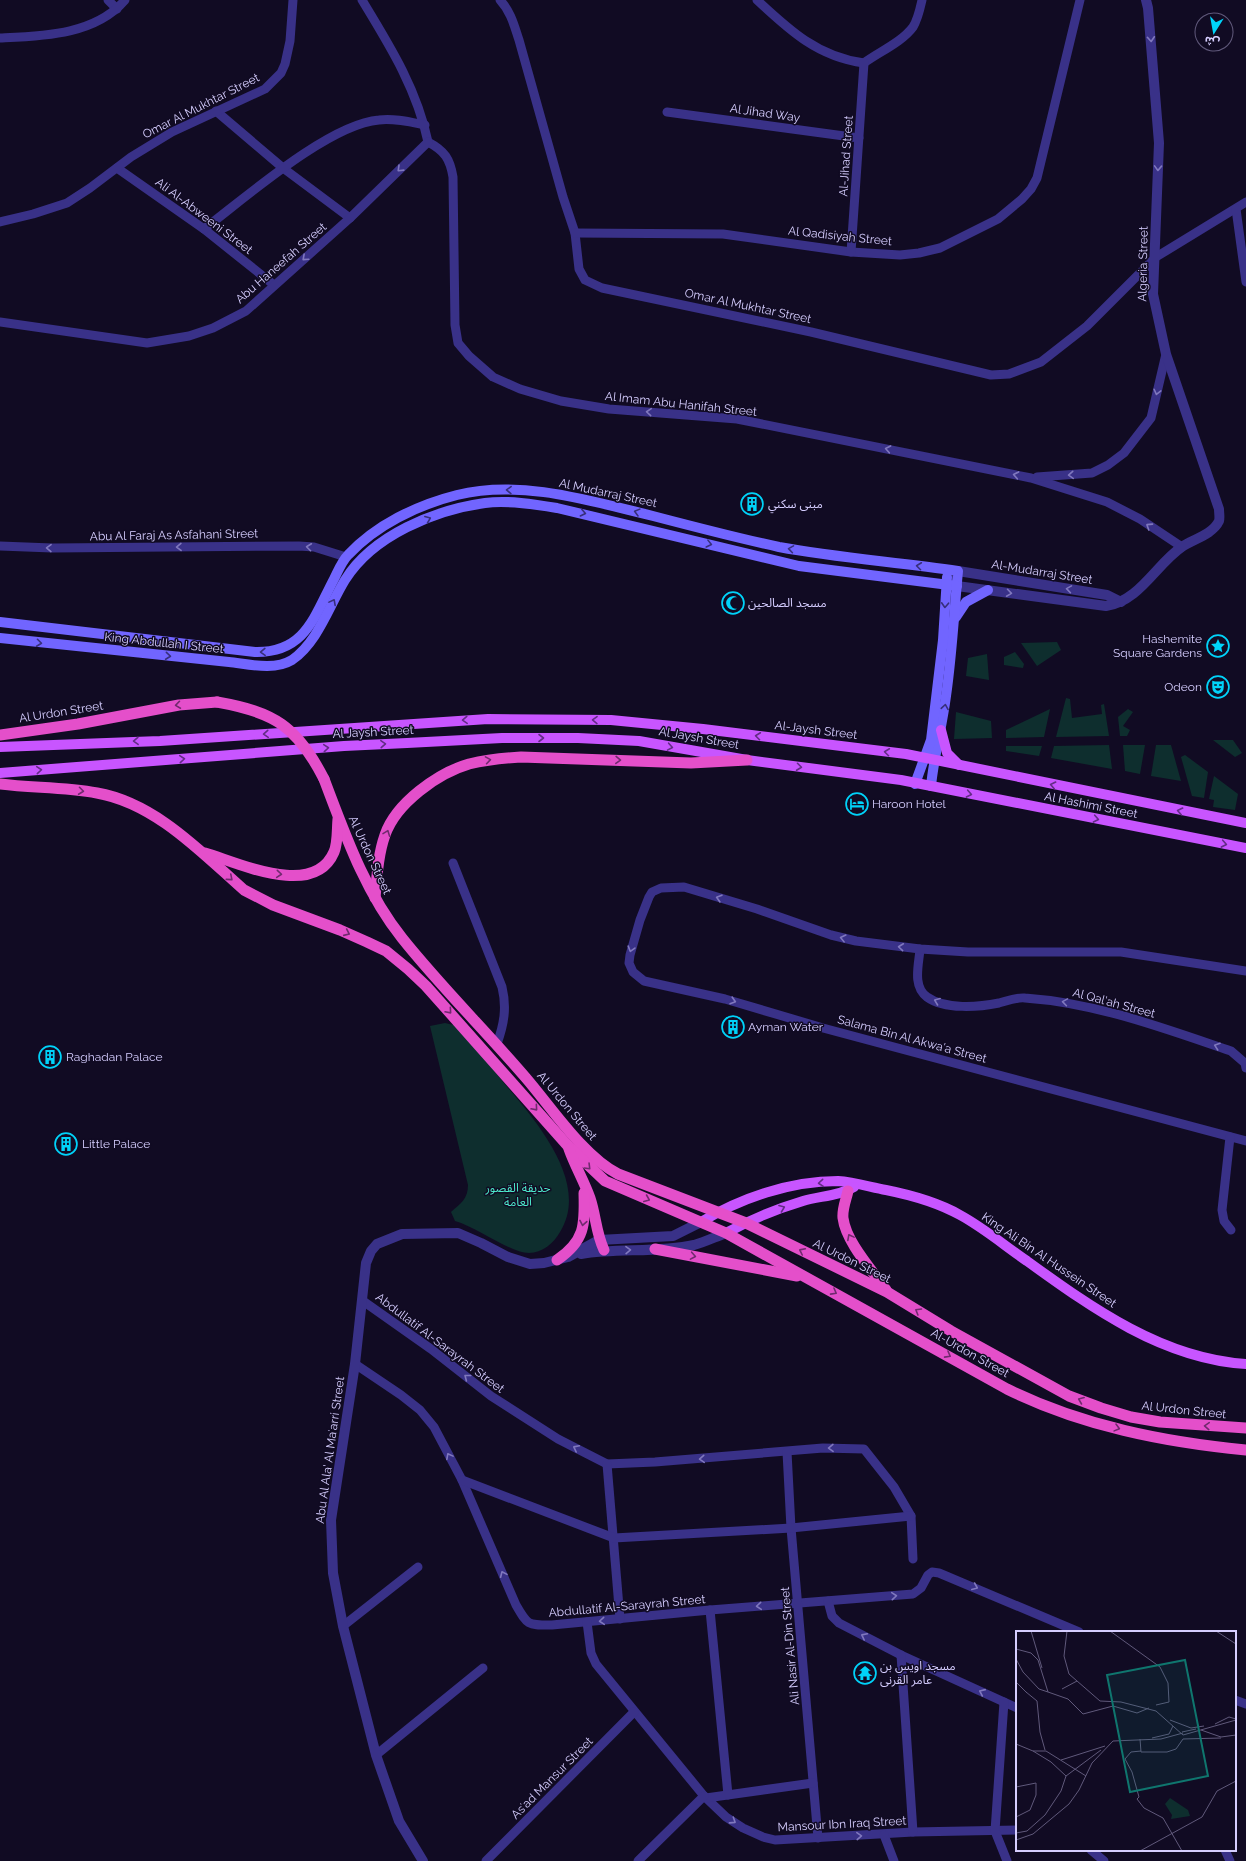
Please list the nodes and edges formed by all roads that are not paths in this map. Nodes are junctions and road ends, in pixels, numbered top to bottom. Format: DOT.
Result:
graph roads {
  1 [pos="108,0"];
  2 [pos="125,0"];
  3 [pos="293,0"];
  4 [pos="362,0"];
  5 [pos="500,0"];
  6 [pos="757,0"];
  7 [pos="922,0"];
  8 [pos="1080,0"];
  9 [pos="1146,0"];
  10 [pos="117,9"];
  11 [pos="0,38"];
  12 [pos="864,63"];
  13 [pos="216,111"];
  14 [pos="667,112"];
  15 [pos="425,125"];
  16 [pos="859,138"];
  17 [pos="428,142"];
  18 [pos="117,168"];
  19 [pos="283,168"];
  20 [pos="1246,202"];
  21 [pos="1236,209"];
  22 [pos="350,218"];
  23 [pos="0,222"];
  24 [pos="204,229"];
  25 [pos="575,233"];
  26 [pos="851,252"];
  27 [pos="1156,257"];
  28 [pos="1246,282"];
  29 [pos="274,285"];
  30 [pos="0,322"];
  31 [pos="1166,354"];
  32 [pos="1031,478"];
  33 [pos="484,490"];
  34 [pos="559,495"];
  35 [pos="486,502"];
  36 [pos="612,506"];
  37 [pos="557,508"];
  38 [pos="654,517"];
  39 [pos="610,519"];
  40 [pos="651,530"];
  41 [pos="0,546"];
  42 [pos="1182,547"];
  43 [pos="346,557"];
  44 [pos="359,562"];
  45 [pos="953,570"];
  46 [pos="952,585"];
  47 [pos="988,590"];
  48 [pos="1121,602"];
  49 [pos="0,622"];
  50 [pos="954,622"];
  51 [pos="307,628"];
  52 [pos="314,636"];
  53 [pos="0,638"];
  54 [pos="289,646"];
  55 [pos="299,654"];
  56 [pos="941,730"];
  57 [pos="0,735"];
  58 [pos="0,747"];
  59 [pos="746,760"];
  60 [pos="929,760"];
  61 [pos="959,765"];
  62 [pos="0,774"];
  63 [pos="0,784"];
  64 [pos="915,784"];
  65 [pos="931,786"];
  66 [pos="338,816"];
  67 [pos="1246,823"];
  68 [pos="1246,848"];
  69 [pos="201,852"];
  70 [pos="452,863"];
  71 [pos="375,898"];
  72 [pos="920,949"];
  73 [pos="1246,971"];
  74 [pos="497,1044"];
  75 [pos="1246,1068"];
  76 [pos="1230,1137"];
  77 [pos="1246,1141"];
  78 [pos="568,1146"];
  79 [pos="584,1184"];
  80 [pos="860,1184"];
  81 [pos="848,1191"];
  82 [pos="718,1212"];
  83 [pos="701,1222"];
  84 [pos="746,1223"];
  85 [pos="1231,1230"];
  86 [pos="726,1233"];
  87 [pos="602,1245"];
  88 [pos="654,1249"];
  89 [pos="557,1260"];
  90 [pos="808,1279"];
  91 [pos="887,1292"];
  92 [pos="363,1300"];
  93 [pos="355,1364"];
  94 [pos="1246,1364"];
  95 [pos="1246,1428"];
  96 [pos="1246,1450"];
  97 [pos="787,1452"];
  98 [pos="608,1464"];
  99 [pos="462,1480"];
  100 [pos="911,1516"];
  101 [pos="791,1528"];
  102 [pos="614,1538"];
  103 [pos="913,1559"];
  104 [pos="418,1567"];
  105 [pos="828,1601"];
  106 [pos="798,1603"];
  107 [pos="710,1610"];
  108 [pos="620,1619"];
  109 [pos="587,1622"];
  110 [pos="343,1626"];
  111 [pos="1077,1631"];
  112 [pos="901,1655"];
  113 [pos="483,1668"];
  114 [pos="1236,1700"];
  115 [pos="1004,1702"];
  116 [pos="1246,1704"];
  117 [pos="1016,1708"];
  118 [pos="634,1712"];
  119 [pos="376,1756"];
  120 [pos="813,1783"];
  121 [pos="728,1795"];
  122 [pos="705,1797"];
  123 [pos="1016,1830"];
  124 [pos="995,1831"];
  125 [pos="913,1832"];
  126 [pos="884,1835"];
  127 [pos="818,1838"];
  128 [pos="1092,1851"];
  129 [pos="1225,1851"];
  130 [pos="423,1861"];
  131 [pos="486,1861"];
  132 [pos="638,1861"];
  133 [pos="894,1861"];
  134 [pos="1007,1861"];
  135 [pos="1104,1861"];
  136 [pos="1230,1861"];
  1 -- 10 [label="street"];
  2 -- 10 [label="street"];
  3 -- 13 [label="street, Omar Al Mukhtar Street"];
  4 -- 15 [label="street"];
  5 -- 25 [label="street, Omar Al Mukhtar Street"];
  6 -- 12 [label="street"];
  7 -- 12 [label="street"];
  8 -- 26 [label="street, Al Qadisiyah Street"];
  9 -- 27 [label="street, Algeria Street, one-way"];
  10 -- 11 [label="street"];
  12 -- 16 [label="street, Al-Jihad Street"];
  13 -- 18 [label="street, Omar Al Mukhtar Street"];
  13 -- 19 [label="street"];
  14 -- 16 [label="street, Al Jihad Way"];
  15 -- 17 [label="street"];
  15 -- 19 [label="street"];
  16 -- 26 [label="street, Al-Jihad Street"];
  17 -- 22 [label="street, Abu Haneefah Street, one-way"];
  32 -- 17 [label="street, Al Imam Abu Hanifah Street, one-way"];
  18 -- 23 [label="street, Omar Al Mukhtar Street"];
  18 -- 24 [label="street, Ali Al-Abweeni Street"];
  19 -- 22 [label="street"];
  19 -- 24 [label="street"];
  20 -- 21 [label="street, Omar Al Mukhtar Street"];
  21 -- 27 [label="street, Omar Al Mukhtar Street"];
  21 -- 28 [label="street"];
  22 -- 29 [label="street, Abu Haneefah Street, one-way"];
  24 -- 29 [label="street, Ali Al-Abweeni Street"];
  25 -- 26 [label="street, Al Qadisiyah Street"];
  25 -- 27 [label="street, Omar Al Mukhtar Street"];
  27 -- 31 [label="street, Algeria Street"];
  29 -- 30 [label="street, Abu Haneefah Street"];
  31 -- 32 [label="street, one-way"];
  31 -- 42 [label="street, Algeria Street"];
  42 -- 32 [label="street, Al Imam Abu Hanifah Street, one-way"];
  34 -- 33 [label="main road, Al Mudarraj Street, one-way"];
  33 -- 35 [label="main road"];
  33 -- 43 [label="main road, Al Mudarraj Street"];
  34 -- 36 [label="main road, Al Mudarraj Street"];
  34 -- 37 [label="main road"];
  35 -- 37 [label="main road, Al Mudarraj Street"];
  44 -- 35 [label="main road, Al Mudarraj Street, one-way"];
  38 -- 36 [label="main road, Al Mudarraj Street, one-way"];
  36 -- 39 [label="main road"];
  37 -- 39 [label="main road, Al Mudarraj Street, one-way"];
  38 -- 40 [label="main road"];
  45 -- 38 [label="main road, Al Mudarraj Street, one-way"];
  39 -- 40 [label="main road, Al Mudarraj Street"];
  40 -- 46 [label="main road, Al Mudarraj Street, one-way"];
  43 -- 41 [label="street, Abu Al Faraj As Asfahani Street, one-way"];
  42 -- 48 [label="street, Al-Mudarraj Street"];
  43 -- 44 [label="main road"];
  43 -- 51 [label="main road, Al Mudarraj Street"];
  52 -- 44 [label="main road, Al Mudarraj Street, one-way"];
  45 -- 46 [label="main road"];
  48 -- 45 [label="street, Al-Mudarraj Street, one-way"];
  46 -- 47 [label="street, Al-Mudarraj Street"];
  46 -- 50 [label="main road"];
  46 -- 60 [label="main road, one-way"];
  47 -- 48 [label="street, Al-Mudarraj Street, one-way"];
  47 -- 50 [label="main road"];
  54 -- 49 [label="main road, King Abdullah I Street, one-way"];
  56 -- 50 [label="main road, one-way"];
  51 -- 54 [label="main road, King Abdullah I Street"];
  52 -- 55 [label="main road, King Abdullah I Street"];
  53 -- 55 [label="main road, King Abdullah I Street, one-way"];
  54 -- 55 [label="main road"];
  56 -- 60 [label="main road"];
  56 -- 61 [label="main road"];
  66 -- 57 [label="highway, Al Urdon Street, one-way, bridge"];
  60 -- 58 [label="main road, Al Jaysh Street, one-way"];
  62 -- 59 [label="main road, Al Jaysh Street, one-way"];
  59 -- 64 [label="main road, one-way"];
  71 -- 59 [label="highway, one-way"];
  60 -- 61 [label="main road, Al Hashimi Street"];
  60 -- 64 [label="main road"];
  60 -- 65 [label="main road"];
  67 -- 61 [label="main road, Al Hashimi Street, one-way"];
  63 -- 69 [label="highway, Al Urdon Street, one-way"];
  64 -- 65 [label="main road, Al Hashimi Street"];
  65 -- 68 [label="main road, Al Hashimi Street, one-way"];
  69 -- 66 [label="highway, one-way"];
  66 -- 71 [label="highway, Al Urdon Street"];
  69 -- 78 [label="highway, Al Urdon Street, one-way"];
  70 -- 74 [label="street"];
  71 -- 74 [label="highway, Al Urdon Street"];
  72 -- 73 [label="street, Salama Bin Al Akwa'a Street"];
  75 -- 72 [label="street, Al Qal'ah Street, one-way"];
  72 -- 76 [label="street, Salama Bin Al Akwa'a Street, one-way"];
  74 -- 82 [label="highway, Al Urdon Street"];
  76 -- 77 [label="street, Salama Bin Al Akwa'a Street"];
  76 -- 85 [label="street"];
  78 -- 79 [label="highway"];
  78 -- 83 [label="highway, Al Urdon Street, one-way"];
  79 -- 87 [label="highway"];
  79 -- 89 [label="highway, one-way"];
  80 -- 81 [label="main road"];
  80 -- 82 [label="main road, King Ali Bin Al Hussein Street, one-way"];
  80 -- 94 [label="main road, King Ali Bin Al Hussein Street"];
  84 -- 81 [label="main road, one-way"];
  91 -- 81 [label="highway, one-way"];
  82 -- 83 [label="main road, King Ali Bin Al Hussein Street"];
  82 -- 84 [label="highway, Al Urdon Street"];
  83 -- 86 [label="highway, Al-Urdon Street"];
  83 -- 87 [label="street"];
  84 -- 86 [label="main road"];
  91 -- 84 [label="highway, Al Urdon Street, one-way"];
  86 -- 88 [label="street"];
  86 -- 90 [label="highway, Al-Urdon Street"];
  87 -- 88 [label="street, one-way"];
  87 -- 89 [label="street"];
  88 -- 90 [label="highway, one-way"];
  89 -- 92 [label="street, Abu Al Ala' Al Maʻarri Street"];
  90 -- 96 [label="highway, Al-Urdon Street, one-way"];
  95 -- 91 [label="highway, Al Urdon Street, one-way"];
  92 -- 93 [label="street, Abu Al Ala' Al Maʻarri Street"];
  98 -- 92 [label="street, Abdullatif Al-Sarayrah Street, one-way"];
  99 -- 93 [label="street, Abdullatif Al-Sarayrah Street, one-way"];
  93 -- 110 [label="street, Abu Al Ala' Al Maʻarri Street"];
  97 -- 98 [label="street, Abdullatif Al-Sarayrah Street, one-way"];
  100 -- 97 [label="street, Abdullatif Al-Sarayrah Street, one-way"];
  97 -- 101 [label="street, Ali Nasir Al-Din Street"];
  98 -- 102 [label="street"];
  99 -- 102 [label="street"];
  109 -- 99 [label="street, Abdullatif Al-Sarayrah Street, one-way"];
  100 -- 101 [label="street"];
  100 -- 103 [label="street, Abdullatif Al-Sarayrah Street"];
  101 -- 102 [label="street"];
  101 -- 106 [label="street, Ali Nasir Al-Din Street"];
  102 -- 108 [label="street"];
  104 -- 110 [label="street"];
  105 -- 106 [label="street, Abdullatif Al-Sarayrah Street"];
  105 -- 111 [label="street, Abdullatif Al-Sarayrah Street, one-way"];
  112 -- 105 [label="street, one-way"];
  106 -- 107 [label="street, Abdullatif Al-Sarayrah Street, one-way"];
  106 -- 120 [label="street, Ali Nasir Al-Din Street"];
  107 -- 108 [label="street, Abdullatif Al-Sarayrah Street"];
  107 -- 121 [label="street"];
  108 -- 109 [label="street, Abdullatif Al-Sarayrah Street, one-way"];
  109 -- 118 [label="street, Mansour Ibn Iraq Street"];
  110 -- 119 [label="street, Abu Al Ala' Al Maʻarri Street"];
  115 -- 112 [label="street, one-way"];
  112 -- 125 [label="street"];
  113 -- 119 [label="street"];
  114 -- 116 [label="street"];
  115 -- 117 [label="street"];
  115 -- 124 [label="street"];
  118 -- 122 [label="street, Mansour Ibn Iraq Street"];
  118 -- 131 [label="street, Asʻad Mansur Street"];
  119 -- 130 [label="street, Abu Al Ala' Al Maʻarri Street"];
  120 -- 121 [label="street"];
  120 -- 127 [label="street, Ali Nasir Al-Din Street"];
  121 -- 122 [label="street"];
  122 -- 127 [label="street, Mansour Ibn Iraq Street, one-way"];
  122 -- 132 [label="street"];
  123 -- 124 [label="street, Mansour Ibn Iraq Street"];
  124 -- 125 [label="street, Mansour Ibn Iraq Street"];
  124 -- 134 [label="street"];
  125 -- 126 [label="street, Mansour Ibn Iraq Street"];
  127 -- 126 [label="street, Mansour Ibn Iraq Street, one-way"];
  126 -- 133 [label="street"];
  128 -- 135 [label="street"];
  129 -- 136 [label="street"];
}
